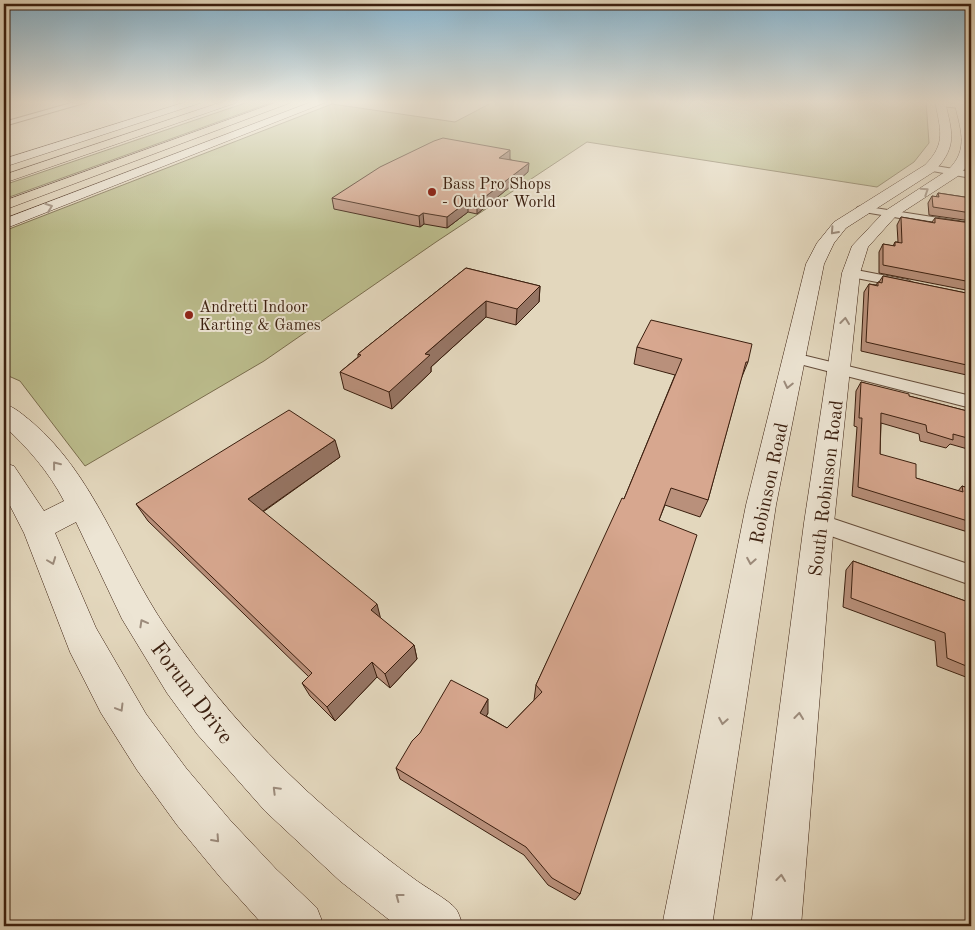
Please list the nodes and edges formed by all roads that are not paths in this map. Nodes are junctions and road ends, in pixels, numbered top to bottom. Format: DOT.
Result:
graph roads {
  1 [pos="63,144"];
  2 [pos="107,144"];
  3 [pos="172,144"];
  4 [pos="211,144"];
  5 [pos="945,144"];
  6 [pos="968,144"];
  7 [pos="4,163"];
  8 [pos="942,170"];
  9 [pos="971,175"];
  10 [pos="4,179"];
  11 [pos="4,206"];
  12 [pos="862,209"];
  13 [pos="890,214"];
  14 [pos="4,224"];
  15 [pos="971,227"];
  16 [pos="851,273"];
  17 [pos="925,288"];
  18 [pos="794,358"];
  19 [pos="839,370"];
  20 [pos="971,402"];
  21 [pos="4,412"];
  22 [pos="4,473"];
  23 [pos="83,505"];
  24 [pos="819,523"];
  25 [pos="36,528"];
  26 [pos="971,575"];
  27 [pos="299,926"];
  28 [pos="438,926"];
  29 [pos="687,926"];
  30 [pos="776,926"];
  1 -- 7 [label="street"];
  2 -- 10 [label="highway"];
  3 -- 11 [label="highway"];
  14 -- 4 [label="street, one-way"];
  5 -- 8 [label="street, Robinson Road"];
  6 -- 8 [label="street, South Robinson Road"];
  8 -- 9 [label="street"];
  8 -- 12 [label="street, Robinson Road"];
  13 -- 8 [label="street, South Robinson Road, one-way"];
  12 -- 13 [label="street"];
  12 -- 18 [label="street, Robinson Road, one-way"];
  13 -- 15 [label="street"];
  13 -- 16 [label="street, South Robinson Road"];
  16 -- 17 [label="street"];
  19 -- 16 [label="street, South Robinson Road, one-way"];
  18 -- 19 [label="street"];
  18 -- 29 [label="street, Robinson Road, one-way"];
  19 -- 20 [label="street"];
  19 -- 24 [label="street, South Robinson Road"];
  23 -- 21 [label="street, Forum Drive, one-way"];
  22 -- 25 [label="street"];
  23 -- 25 [label="street"];
  28 -- 23 [label="street, Forum Drive, one-way"];
  24 -- 26 [label="street"];
  30 -- 24 [label="street, South Robinson Road, one-way"];
  25 -- 27 [label="street, one-way"];
}
